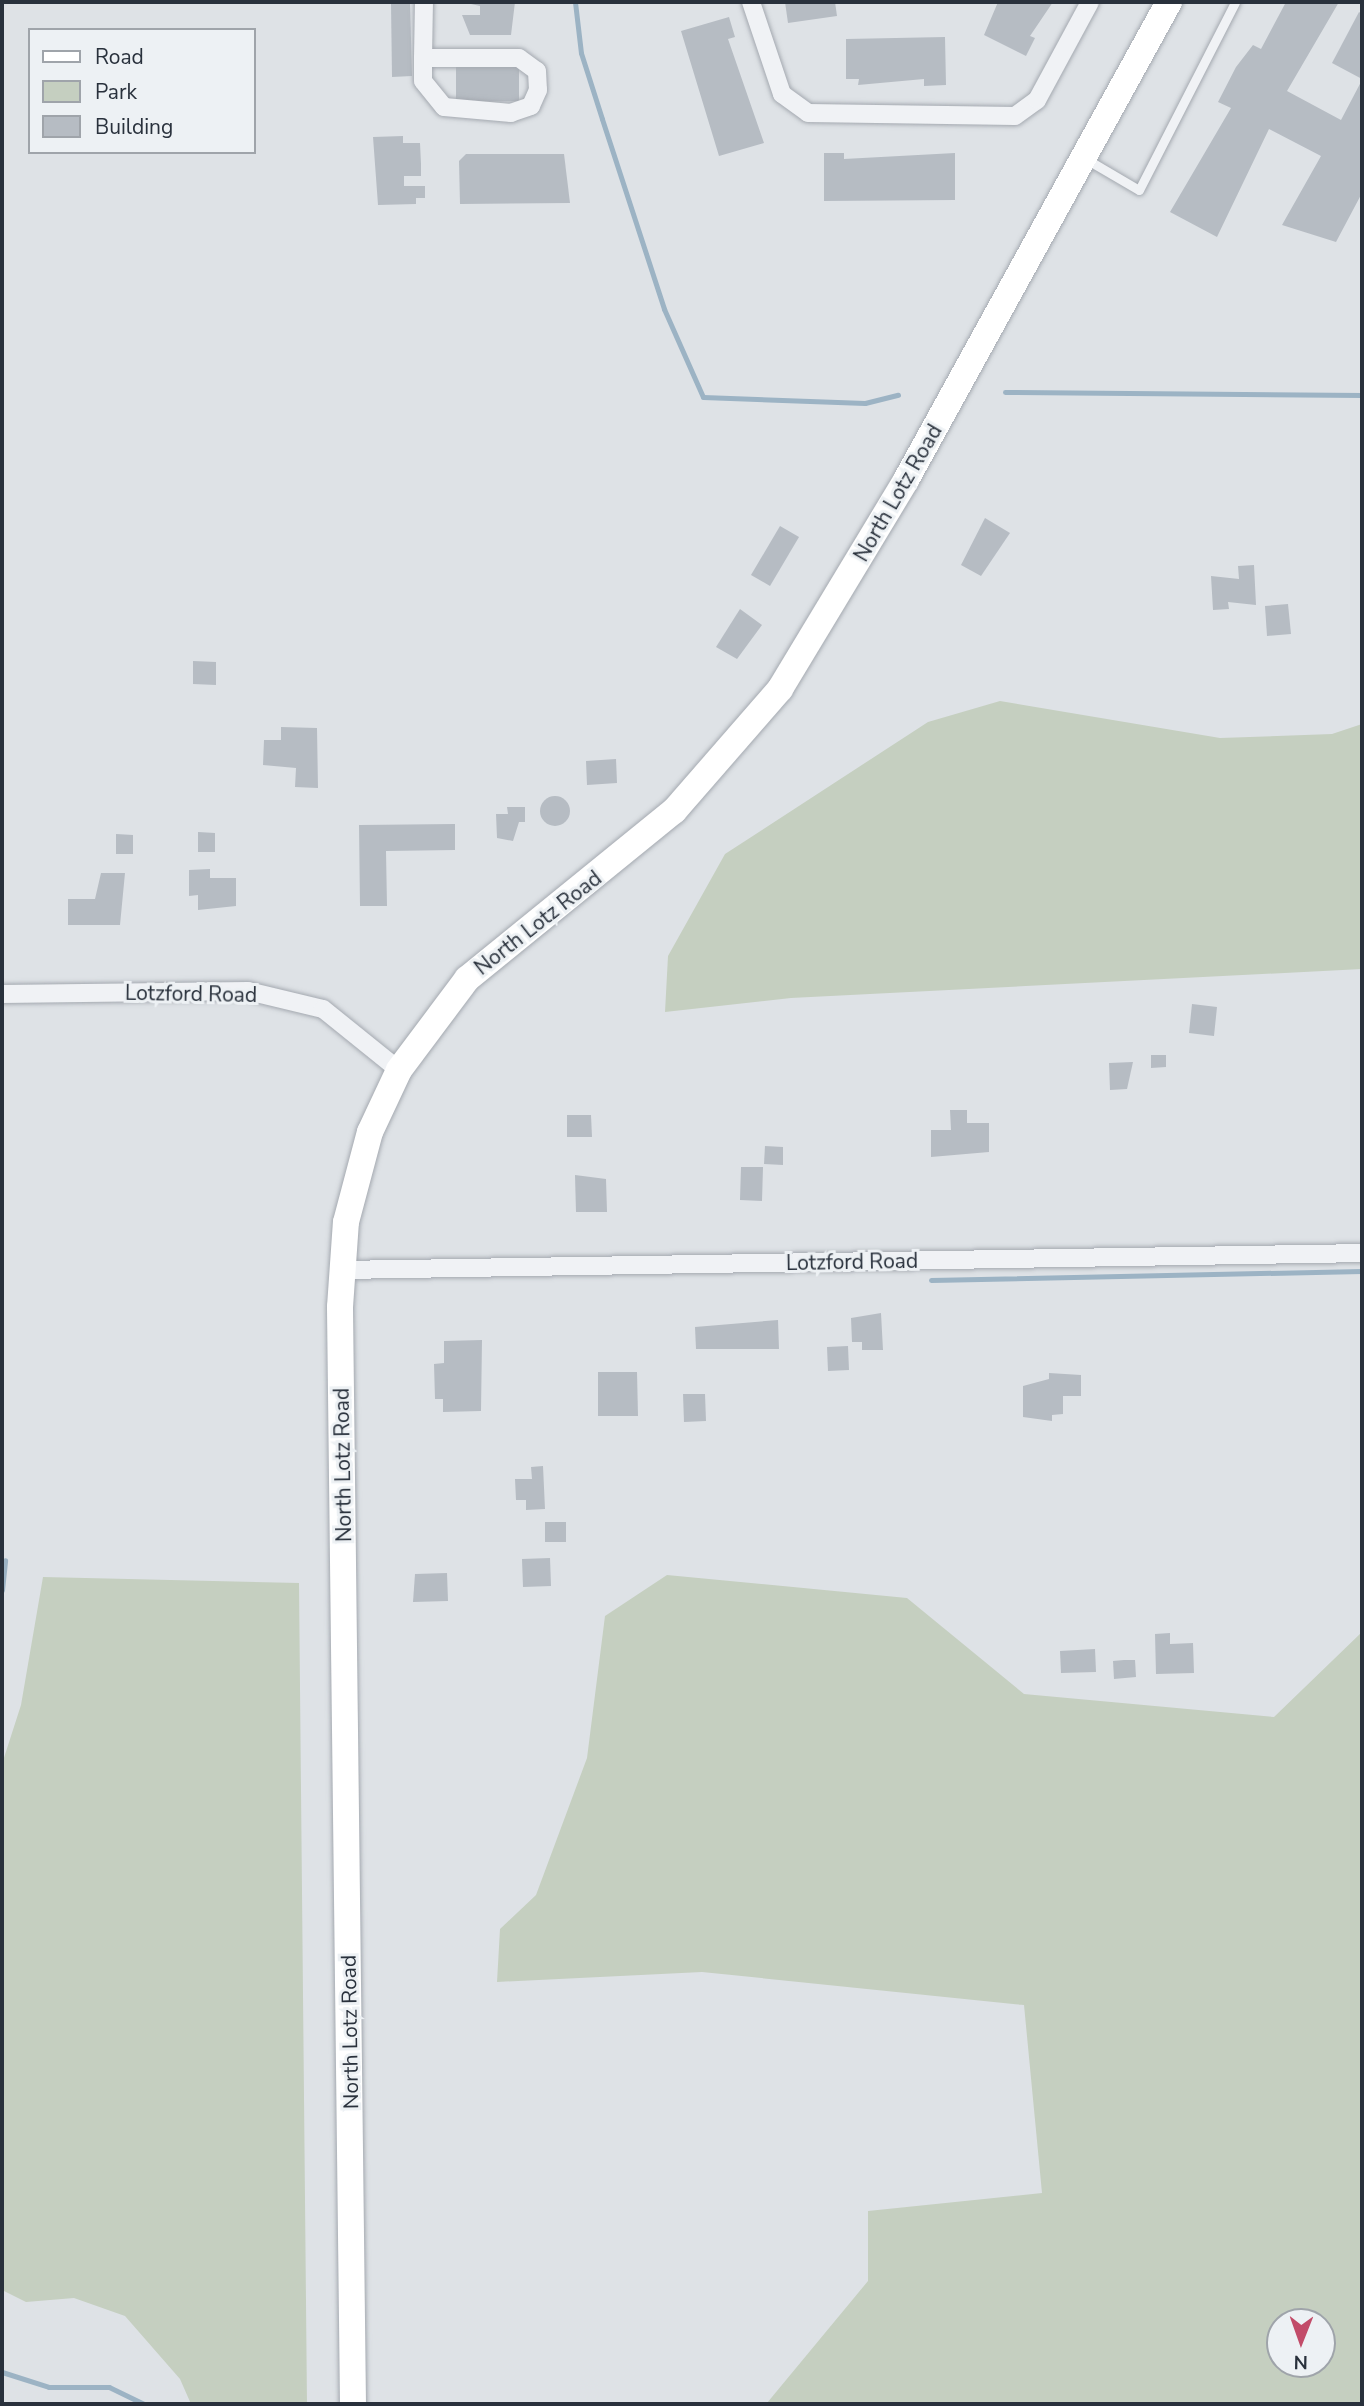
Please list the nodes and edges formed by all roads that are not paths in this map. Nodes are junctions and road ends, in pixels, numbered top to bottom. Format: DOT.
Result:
graph roads {
  1 [pos="424,2"];
  2 [pos="751,2"];
  3 [pos="1090,2"];
  4 [pos="1168,2"];
  5 [pos="1235,2"];
  6 [pos="423,58"];
  7 [pos="1086,159"];
  8 [pos="2,994"];
  9 [pos="399,1070"];
  10 [pos="1362,1253"];
  11 [pos="341,1270"];
  12 [pos="353,2404"];
  1 -- 6 [label="street"];
  2 -- 3 [label="street"];
  4 -- 7 [label="street, North Lotz Road"];
  5 -- 7 [label="lane"];
  6 -- 6 [label="street"];
  7 -- 9 [label="street, North Lotz Road"];
  8 -- 9 [label="street, Lotzford Road"];
  9 -- 11 [label="street, North Lotz Road"];
  10 -- 11 [label="street, Lotzford Road"];
  11 -- 12 [label="street, North Lotz Road"];
}
